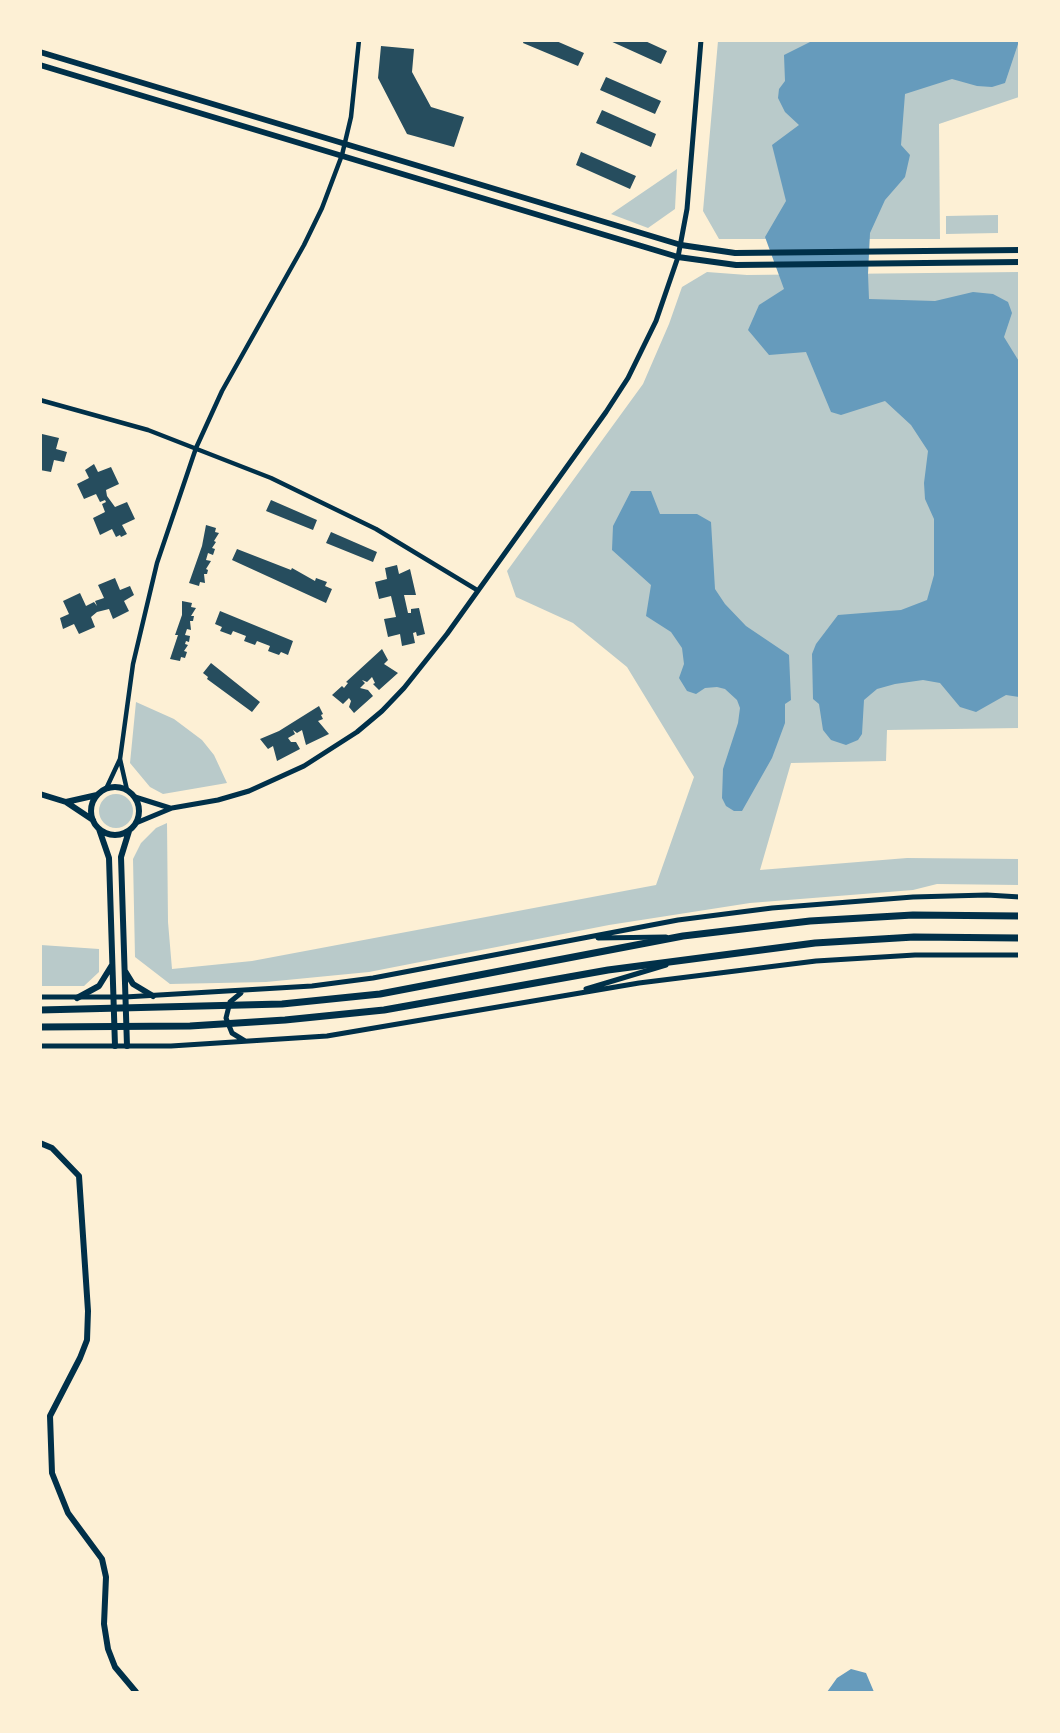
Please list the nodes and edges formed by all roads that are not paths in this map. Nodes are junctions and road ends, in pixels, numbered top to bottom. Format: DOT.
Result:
graph roads {
  1 [pos="359,40"];
  2 [pos="701,40"];
  3 [pos="40,52"];
  4 [pos="40,65"];
  5 [pos="345,143"];
  6 [pos="342,155"];
  7 [pos="681,245"];
  8 [pos="1020,250"];
  9 [pos="678,257"];
  10 [pos="1020,262"];
  11 [pos="40,400"];
  12 [pos="196,448"];
  13 [pos="477,590"];
  14 [pos="120,759"];
  15 [pos="106,789"];
  16 [pos="128,790"];
  17 [pos="40,794"];
  18 [pos="98,795"];
  19 [pos="135,797"];
  20 [pos="66,802"];
  21 [pos="172,808"];
  22 [pos="93,820"];
  23 [pos="136,823"];
  24 [pos="99,829"];
  25 [pos="129,831"];
  26 [pos="1020,897"];
  27 [pos="1020,916"];
  28 [pos="683,936"];
  29 [pos="580,938"];
  30 [pos="1020,938"];
  31 [pos="1020,955"];
  32 [pos="687,959"];
  33 [pos="112,965"];
  34 [pos="124,970"];
  35 [pos="252,991"];
  36 [pos="564,995"];
  37 [pos="153,996"];
  38 [pos="40,997"];
  39 [pos="113,997"];
  40 [pos="125,997"];
  41 [pos="77,998"];
  42 [pos="40,1010"];
  43 [pos="40,1027"];
  44 [pos="254,1041"];
  45 [pos="40,1046"];
  46 [pos="115,1046"];
  47 [pos="127,1046"];
  48 [pos="40,1143"];
  49 [pos="136,1692"];
  1 -- 5 [label="street"];
  2 -- 7 [label="street"];
  3 -- 5 [label="main road"];
  4 -- 6 [label="main road"];
  5 -- 6 [label="street"];
  5 -- 7 [label="main road"];
  6 -- 9 [label="main road"];
  6 -- 12 [label="street"];
  7 -- 8 [label="main road"];
  7 -- 9 [label="street"];
  9 -- 10 [label="main road"];
  9 -- 13 [label="street"];
  11 -- 12 [label="street"];
  12 -- 13 [label="street"];
  12 -- 14 [label="street"];
  13 -- 21 [label="street"];
  14 -- 15 [label="street"];
  14 -- 16 [label="street"];
  15 -- 16 [label="main road"];
  15 -- 18 [label="main road"];
  16 -- 19 [label="main road"];
  17 -- 20 [label="main road"];
  18 -- 20 [label="main road"];
  18 -- 22 [label="main road"];
  19 -- 21 [label="street"];
  19 -- 23 [label="main road"];
  20 -- 22 [label="main road"];
  21 -- 23 [label="street"];
  22 -- 24 [label="main road"];
  23 -- 25 [label="main road"];
  24 -- 25 [label="main road"];
  24 -- 33 [label="main road"];
  25 -- 34 [label="main road"];
  26 -- 29 [label="street"];
  27 -- 28 [label="highway"];
  28 -- 29 [label="street"];
  28 -- 42 [label="highway"];
  29 -- 35 [label="street"];
  30 -- 32 [label="highway"];
  31 -- 36 [label="street"];
  32 -- 36 [label="street"];
  32 -- 43 [label="highway"];
  33 -- 39 [label="main road"];
  33 -- 41 [label="main road"];
  34 -- 37 [label="main road"];
  34 -- 40 [label="main road"];
  35 -- 37 [label="street"];
  35 -- 44 [label="street"];
  36 -- 44 [label="street"];
  37 -- 40 [label="street"];
  38 -- 41 [label="street"];
  39 -- 40 [label="street"];
  39 -- 41 [label="street"];
  39 -- 46 [label="main road"];
  40 -- 47 [label="main road"];
  44 -- 47 [label="street"];
  45 -- 46 [label="street"];
  46 -- 47 [label="street"];
  48 -- 49 [label="main road"];
}
